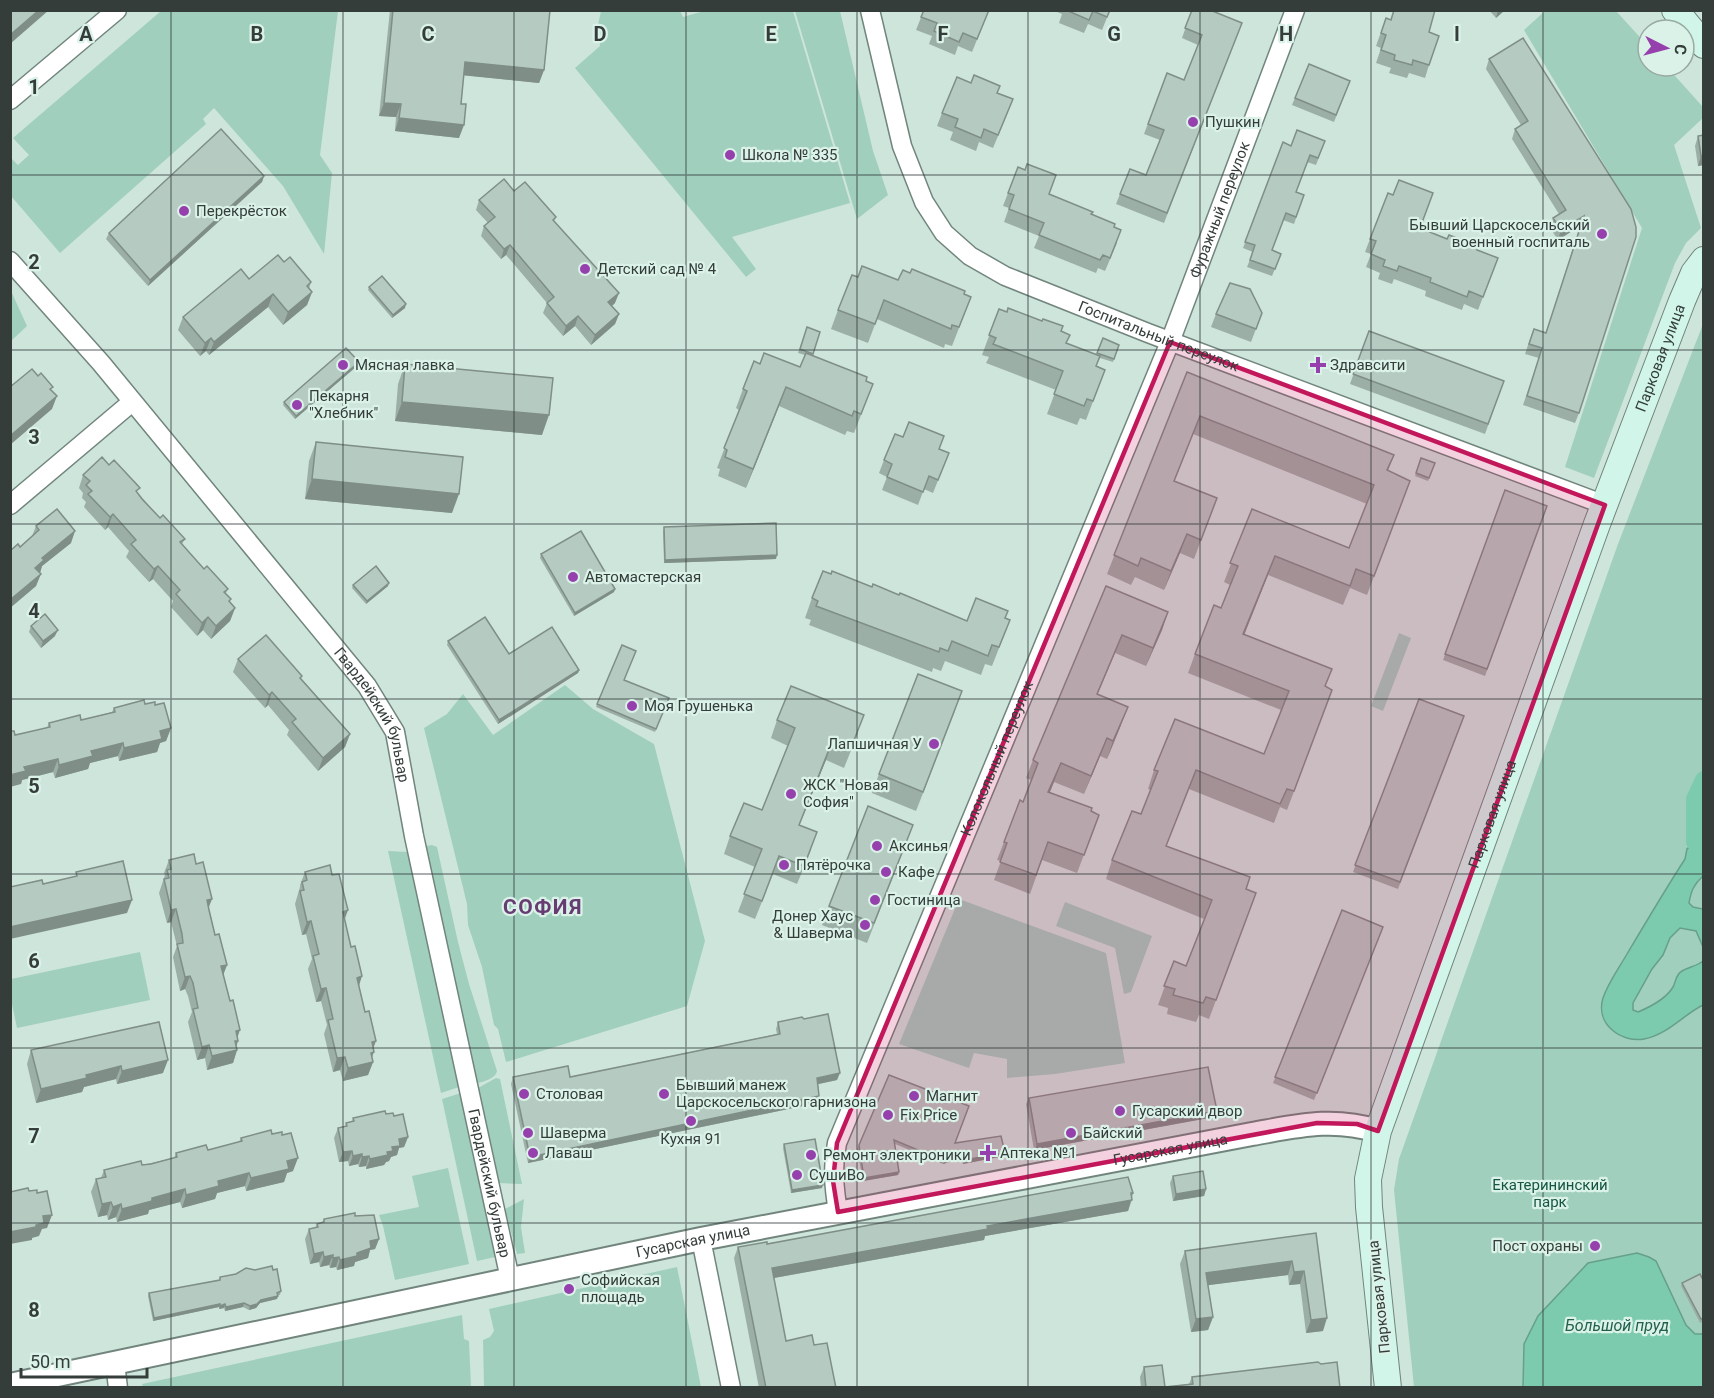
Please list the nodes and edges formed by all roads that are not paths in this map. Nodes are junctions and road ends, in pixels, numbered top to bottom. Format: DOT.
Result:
graph roads {
  1 [pos="117,10"];
  2 [pos="870,10"];
  3 [pos="1295,10"];
  4 [pos="1675,10"];
  5 [pos="1704,45"];
  6 [pos="10,100"];
  7 [pos="1704,260"];
  8 [pos="10,261"];
  9 [pos="1170,342"];
  10 [pos="132,402"];
  11 [pos="1605,505"];
  12 [pos="10,506"];
  13 [pos="1378,1131"];
  14 [pos="838,1212"];
  15 [pos="701,1239"];
  16 [pos="510,1279"];
  17 [pos="115,1363"];
  18 [pos="10,1385"];
  19 [pos="118,1388"];
  20 [pos="730,1388"];
  21 [pos="1388,1388"];
  1 -- 6 [label="street"];
  2 -- 9 [label="street, Госпитальный переулок"];
  3 -- 9 [label="street, Фуражный переулок"];
  4 -- 5 [label="main road"];
  7 -- 11 [label="main road, Парковая улица"];
  8 -- 10 [label="street, Гвардейский бульвар"];
  9 -- 11 [label="street, Госпитальный переулок"];
  9 -- 14 [label="street, Колокольный переулок"];
  10 -- 12 [label="street"];
  10 -- 16 [label="street, Гвардейский бульвар"];
  11 -- 13 [label="main road, Парковая улица"];
  13 -- 14 [label="street, Гусарская улица"];
  13 -- 21 [label="main road, Парковая улица"];
  14 -- 15 [label="street, Гусарская улица"];
  15 -- 16 [label="street, Гусарская улица"];
  15 -- 20 [label="street"];
  16 -- 17 [label="street, Гусарская улица"];
  17 -- 18 [label="street, Гусарская улица"];
  17 -- 19 [label="street"];
}
